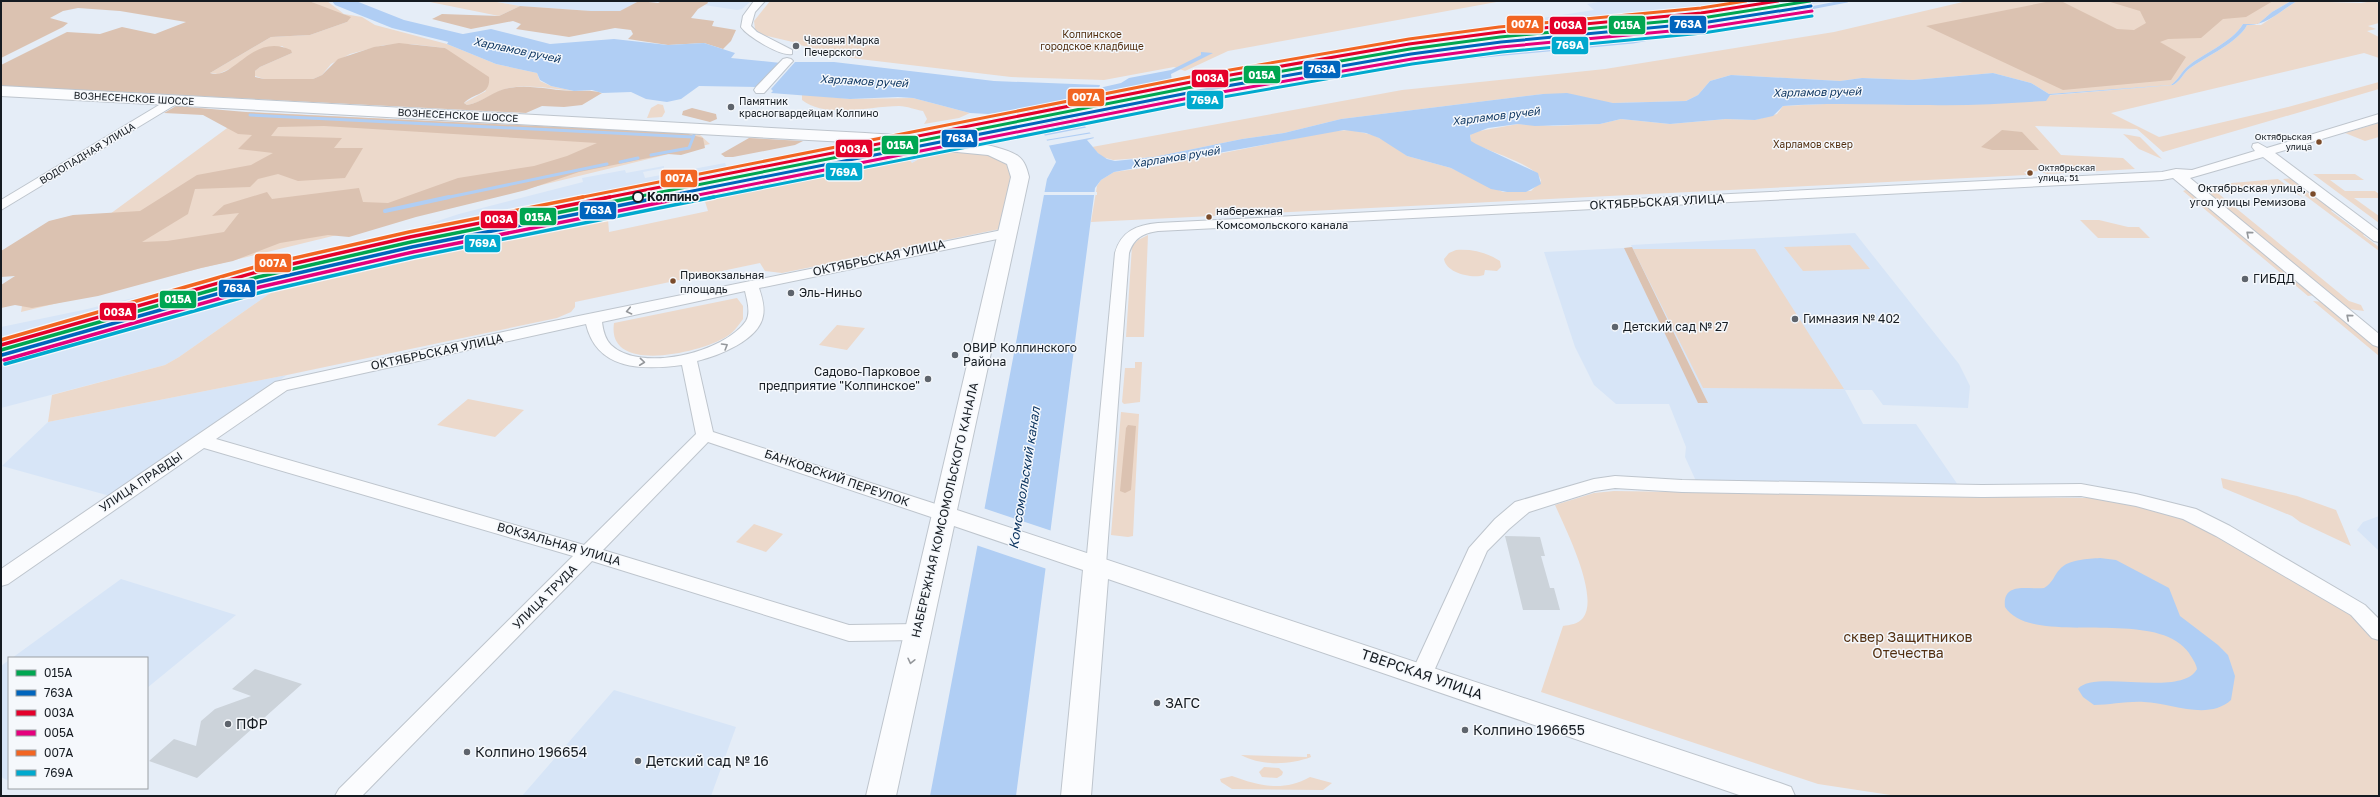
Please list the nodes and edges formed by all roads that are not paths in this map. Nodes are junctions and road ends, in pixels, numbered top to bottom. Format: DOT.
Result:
graph roads {
  1 [pos="760,1"];
  2 [pos="760,90"];
  3 [pos="1,91"];
  4 [pos="174,100"];
  5 [pos="2379,108"];
  6 [pos="2379,118"];
  7 [pos="915,142"];
  8 [pos="2264,149"];
  9 [pos="2176,174"];
  10 [pos="1,206"];
  11 [pos="2379,229"];
  12 [pos="1007,233"];
  13 [pos="2379,238"];
  14 [pos="751,286"];
  15 [pos="593,318"];
  16 [pos="2379,342"];
  17 [pos="689,360"];
  18 [pos="281,386"];
  19 [pos="705,435"];
  20 [pos="202,440"];
  21 [pos="944,514"];
  22 [pos="590,553"];
  23 [pos="1063,554"];
  24 [pos="1096,565"];
  25 [pos="1,579"];
  26 [pos="918,632"];
  27 [pos="2379,632"];
  28 [pos="1422,674"];
  29 [pos="347,796"];
  30 [pos="881,796"];
  31 [pos="1076,796"];
  32 [pos="1780,796"];
  1 -- 2 [label="street"];
  3 -- 4 [label="street, ВОЗНЕСЕНСКОЕ ШОССЕ"];
  4 -- 7 [label="street, ВОЗНЕСЕНСКОЕ ШОССЕ"];
  4 -- 10 [label="street, ВОДОПАДНАЯ УЛИЦА"];
  5 -- 8 [label="street, ОКТЯБРЬСКАЯ УЛИЦА"];
  6 -- 8 [label="street, ОКТЯБРЬСКАЯ УЛИЦА"];
  7 -- 12 [label="street, НАБЕРЕЖНАЯ КОМСОМОЛЬСКОГО КАНАЛА"];
  8 -- 9 [label="street, ОКТЯБРЬСКАЯ УЛИЦА"];
  8 -- 11 [label="street"];
  8 -- 13 [label="street"];
  16 -- 9 [label="street, one-way"];
  9 -- 24 [label="street, ОКТЯБРЬСКАЯ УЛИЦА"];
  12 -- 14 [label="street, ОКТЯБРЬСКАЯ УЛИЦА"];
  12 -- 21 [label="street, НАБЕРЕЖНАЯ КОМСОМОЛЬСКОГО КАНАЛА"];
  14 -- 15 [label="street, one-way"];
  17 -- 14 [label="street, one-way"];
  15 -- 17 [label="street, one-way"];
  15 -- 18 [label="street, ОКТЯБРЬСКАЯ УЛИЦА"];
  17 -- 19 [label="street"];
  18 -- 20 [label="street, УЛИЦА ПРАВДЫ"];
  19 -- 21 [label="street, БАНКОВСКИЙ ПЕРЕУЛОК"];
  19 -- 22 [label="street, УЛИЦА ТРУДА"];
  20 -- 22 [label="street, ВОКЗАЛЬНАЯ УЛИЦА"];
  20 -- 25 [label="street, УЛИЦА ПРАВДЫ"];
  21 -- 23 [label="street, БАНКОВСКИЙ ПЕРЕУЛОК"];
  21 -- 26 [label="street, НАБЕРЕЖНАЯ КОМСОМОЛЬСКОГО КАНАЛА"];
  22 -- 26 [label="street, ВОКЗАЛЬНАЯ УЛИЦА"];
  22 -- 29 [label="street, УЛИЦА ТРУДА"];
  23 -- 24 [label="street, ТВЕРСКАЯ УЛИЦА"];
  24 -- 28 [label="street, ТВЕРСКАЯ УЛИЦА"];
  24 -- 31 [label="street"];
  26 -- 30 [label="street, НАБЕРЕЖНАЯ КОМСОМОЛЬСКОГО КАНАЛА, one-way"];
  27 -- 28 [label="street"];
  28 -- 32 [label="street, ТВЕРСКАЯ УЛИЦА"];
}
